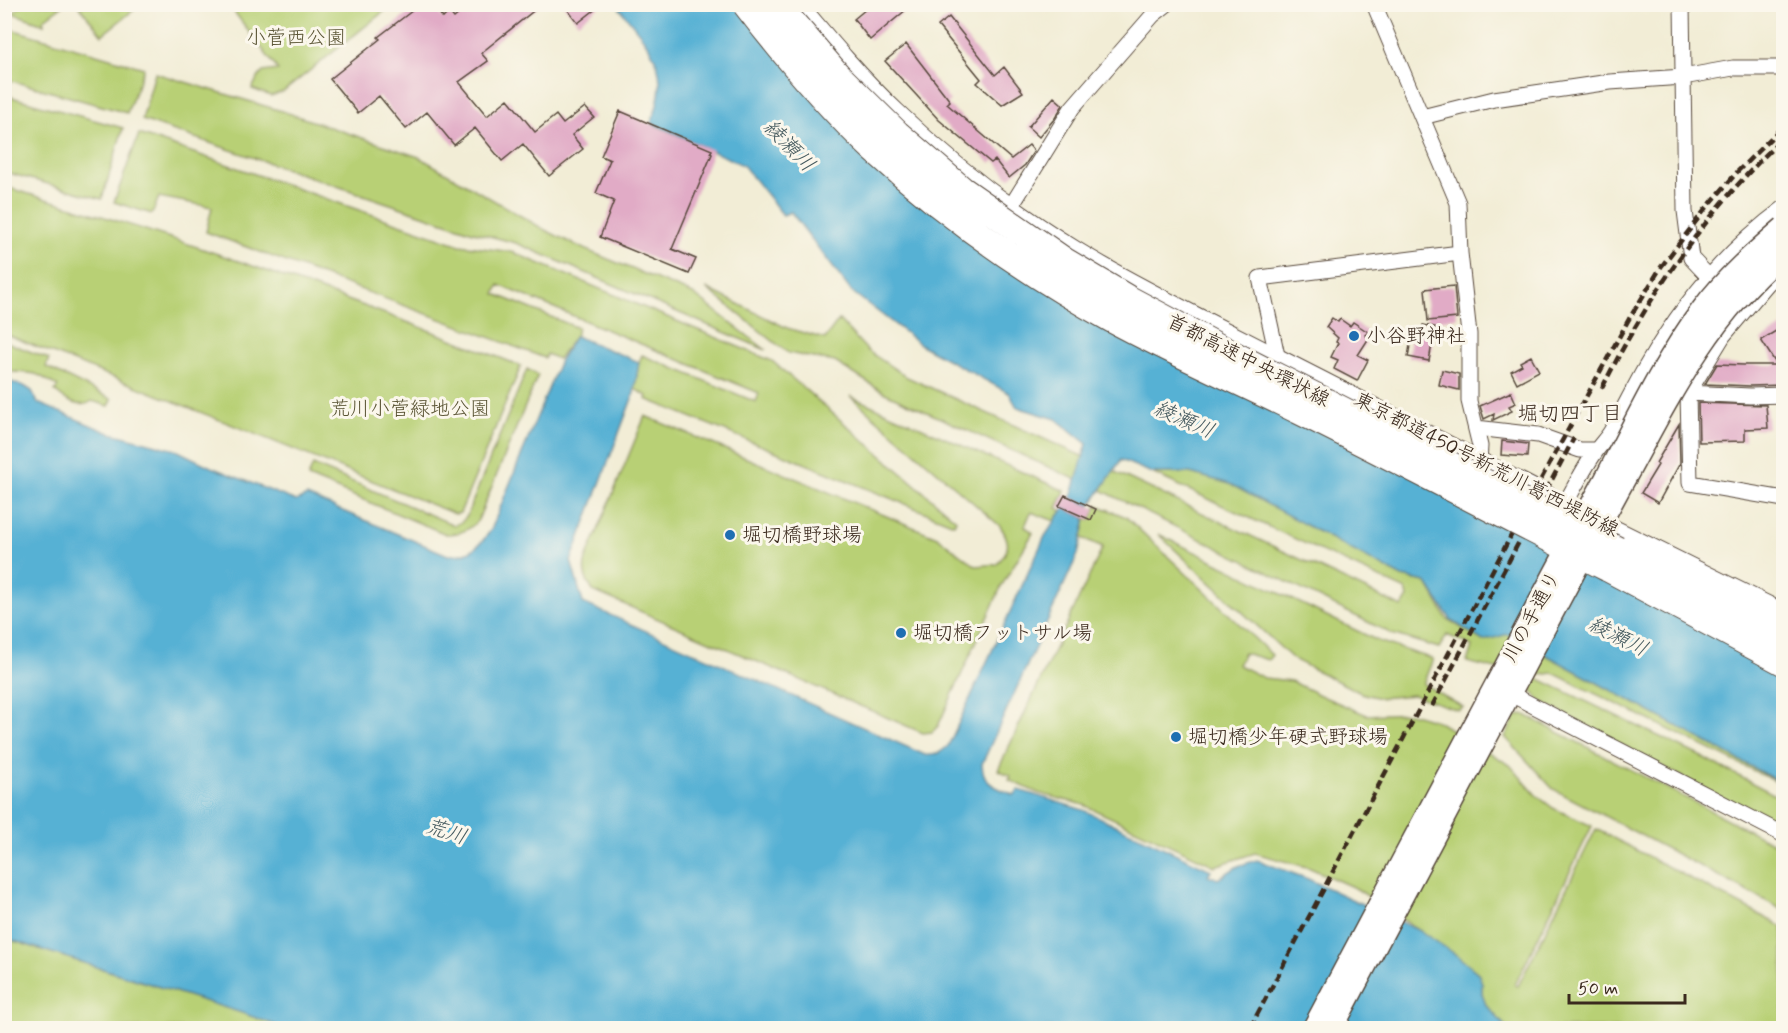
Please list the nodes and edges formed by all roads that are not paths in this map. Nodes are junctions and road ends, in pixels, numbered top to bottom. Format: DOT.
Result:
graph roads {
  1 [pos="746,4"];
  2 [pos="777,4"];
  3 [pos="796,4"];
  4 [pos="1167,4"];
  5 [pos="1374,4"];
  6 [pos="1682,4"];
  7 [pos="1784,68"];
  8 [pos="1683,77"];
  9 [pos="1422,117"];
  10 [pos="1010,208"];
  11 [pos="1784,208"];
  12 [pos="1784,228"];
  13 [pos="1784,252"];
  14 [pos="1460,253"];
  15 [pos="1784,269"];
  16 [pos="1710,278"];
  17 [pos="1278,360"];
  18 [pos="1647,365"];
  19 [pos="1688,393"];
  20 [pos="1784,395"];
  21 [pos="1299,411"];
  22 [pos="1476,428"];
  23 [pos="1596,450"];
  24 [pos="1479,462"];
  25 [pos="1784,499"];
  26 [pos="1564,506"];
  27 [pos="1612,559"];
  28 [pos="1784,615"];
  29 [pos="1784,626"];
  30 [pos="1784,639"];
  31 [pos="1784,651"];
  32 [pos="1784,662"];
  33 [pos="1503,689"];
  34 [pos="1784,835"];
  35 [pos="1314,1029"];
  36 [pos="1332,1029"];
  1 -- 21 [label="highway, 首都高速中央環状線, bridge"];
  2 -- 21 [label="highway, bridge"];
  2 -- 27 [label="highway, 首都高速中央環状線, bridge"];
  3 -- 10 [label="main road, 東京都道450号新荒川葛西堤防線"];
  4 -- 10 [label="street"];
  5 -- 9 [label="street"];
  6 -- 8 [label="street"];
  7 -- 8 [label="street"];
  8 -- 9 [label="street"];
  8 -- 16 [label="street"];
  9 -- 14 [label="street"];
  10 -- 17 [label="main road, 東京都道450号新荒川葛西堤防線"];
  11 -- 16 [label="street"];
  12 -- 33 [label="main road, 川の手通り, bridge"];
  13 -- 33 [label="main road, 川の手通り, bridge"];
  14 -- 17 [label="street"];
  14 -- 22 [label="street"];
  15 -- 19 [label="street"];
  16 -- 18 [label="street"];
  17 -- 24 [label="main road, 東京都道450号新荒川葛西堤防線"];
  18 -- 19 [label="street"];
  18 -- 23 [label="street"];
  19 -- 20 [label="street"];
  19 -- 25 [label="street"];
  21 -- 27 [label="highway, 首都高速中央環状線, bridge"];
  22 -- 23 [label="street"];
  22 -- 24 [label="street"];
  23 -- 26 [label="street"];
  24 -- 26 [label="main road, 東京都道450号新荒川葛西堤防線"];
  26 -- 28 [label="main road, 東京都道450号新荒川葛西堤防線"];
  27 -- 29 [label="highway, 首都高速中央環状線"];
  27 -- 30 [label="highway"];
  27 -- 31 [label="highway, 首都高速中央環状線"];
  27 -- 32 [label="highway, 首都高速中央環状線"];
  33 -- 34 [label="street"];
  33 -- 35 [label="main road, 川の手通り"];
  33 -- 36 [label="main road, 川の手通り"];
}
